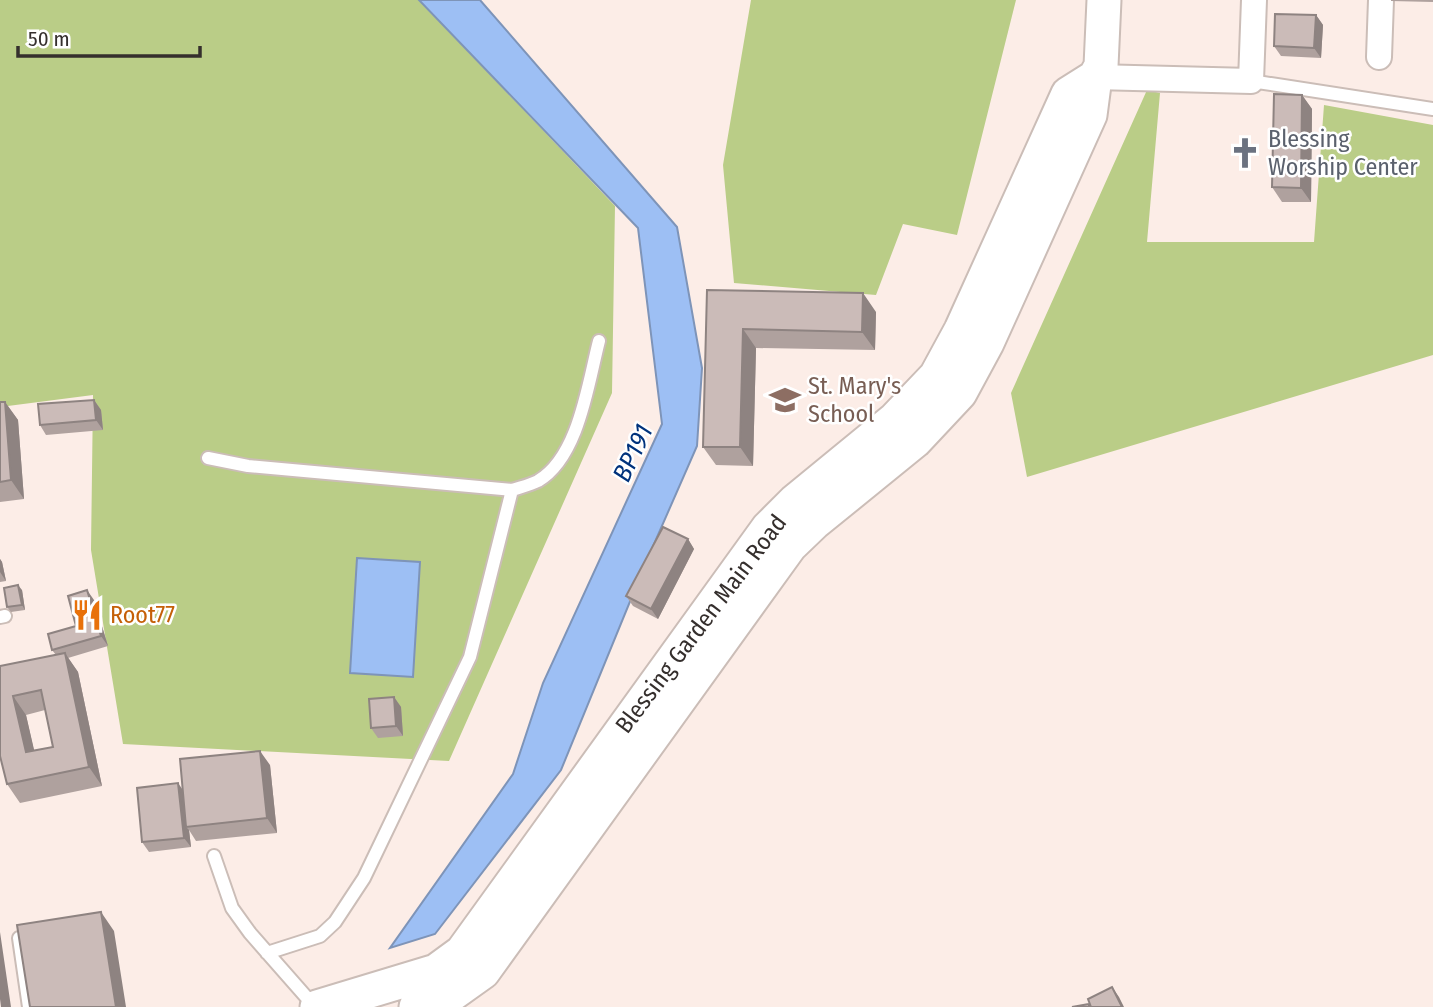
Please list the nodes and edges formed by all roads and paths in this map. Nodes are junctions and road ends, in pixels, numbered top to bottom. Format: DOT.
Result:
graph roads {
  1 [pos="1104,0"];
  2 [pos="1254,0"];
  3 [pos="1381,0"];
  4 [pos="1379,57"];
  5 [pos="1095,76"];
  6 [pos="1251,81"];
  7 [pos="1433,109"];
  8 [pos="599,341"];
  9 [pos="208,458"];
  10 [pos="512,490"];
  11 [pos="214,856"];
  12 [pos="19,938"];
  13 [pos="267,953"];
  14 [pos="415,992"];
  15 [pos="29,1007"];
  16 [pos="316,1007"];
  1 -- 5 [label="main road"];
  2 -- 6 [label="street"];
  3 -- 4 [label="street"];
  5 -- 6 [label="street"];
  5 -- 14 [label="main road, Blessing Garden Main Road"];
  6 -- 7 [label="lane"];
  8 -- 10 [label="lane"];
  9 -- 10 [label="lane"];
  10 -- 13 [label="lane"];
  11 -- 13 [label="lane"];
  12 -- 15 [label="lane"];
  13 -- 16 [label="lane"];
  14 -- 16 [label="main road, Blessing Garden Main Road"];
}
